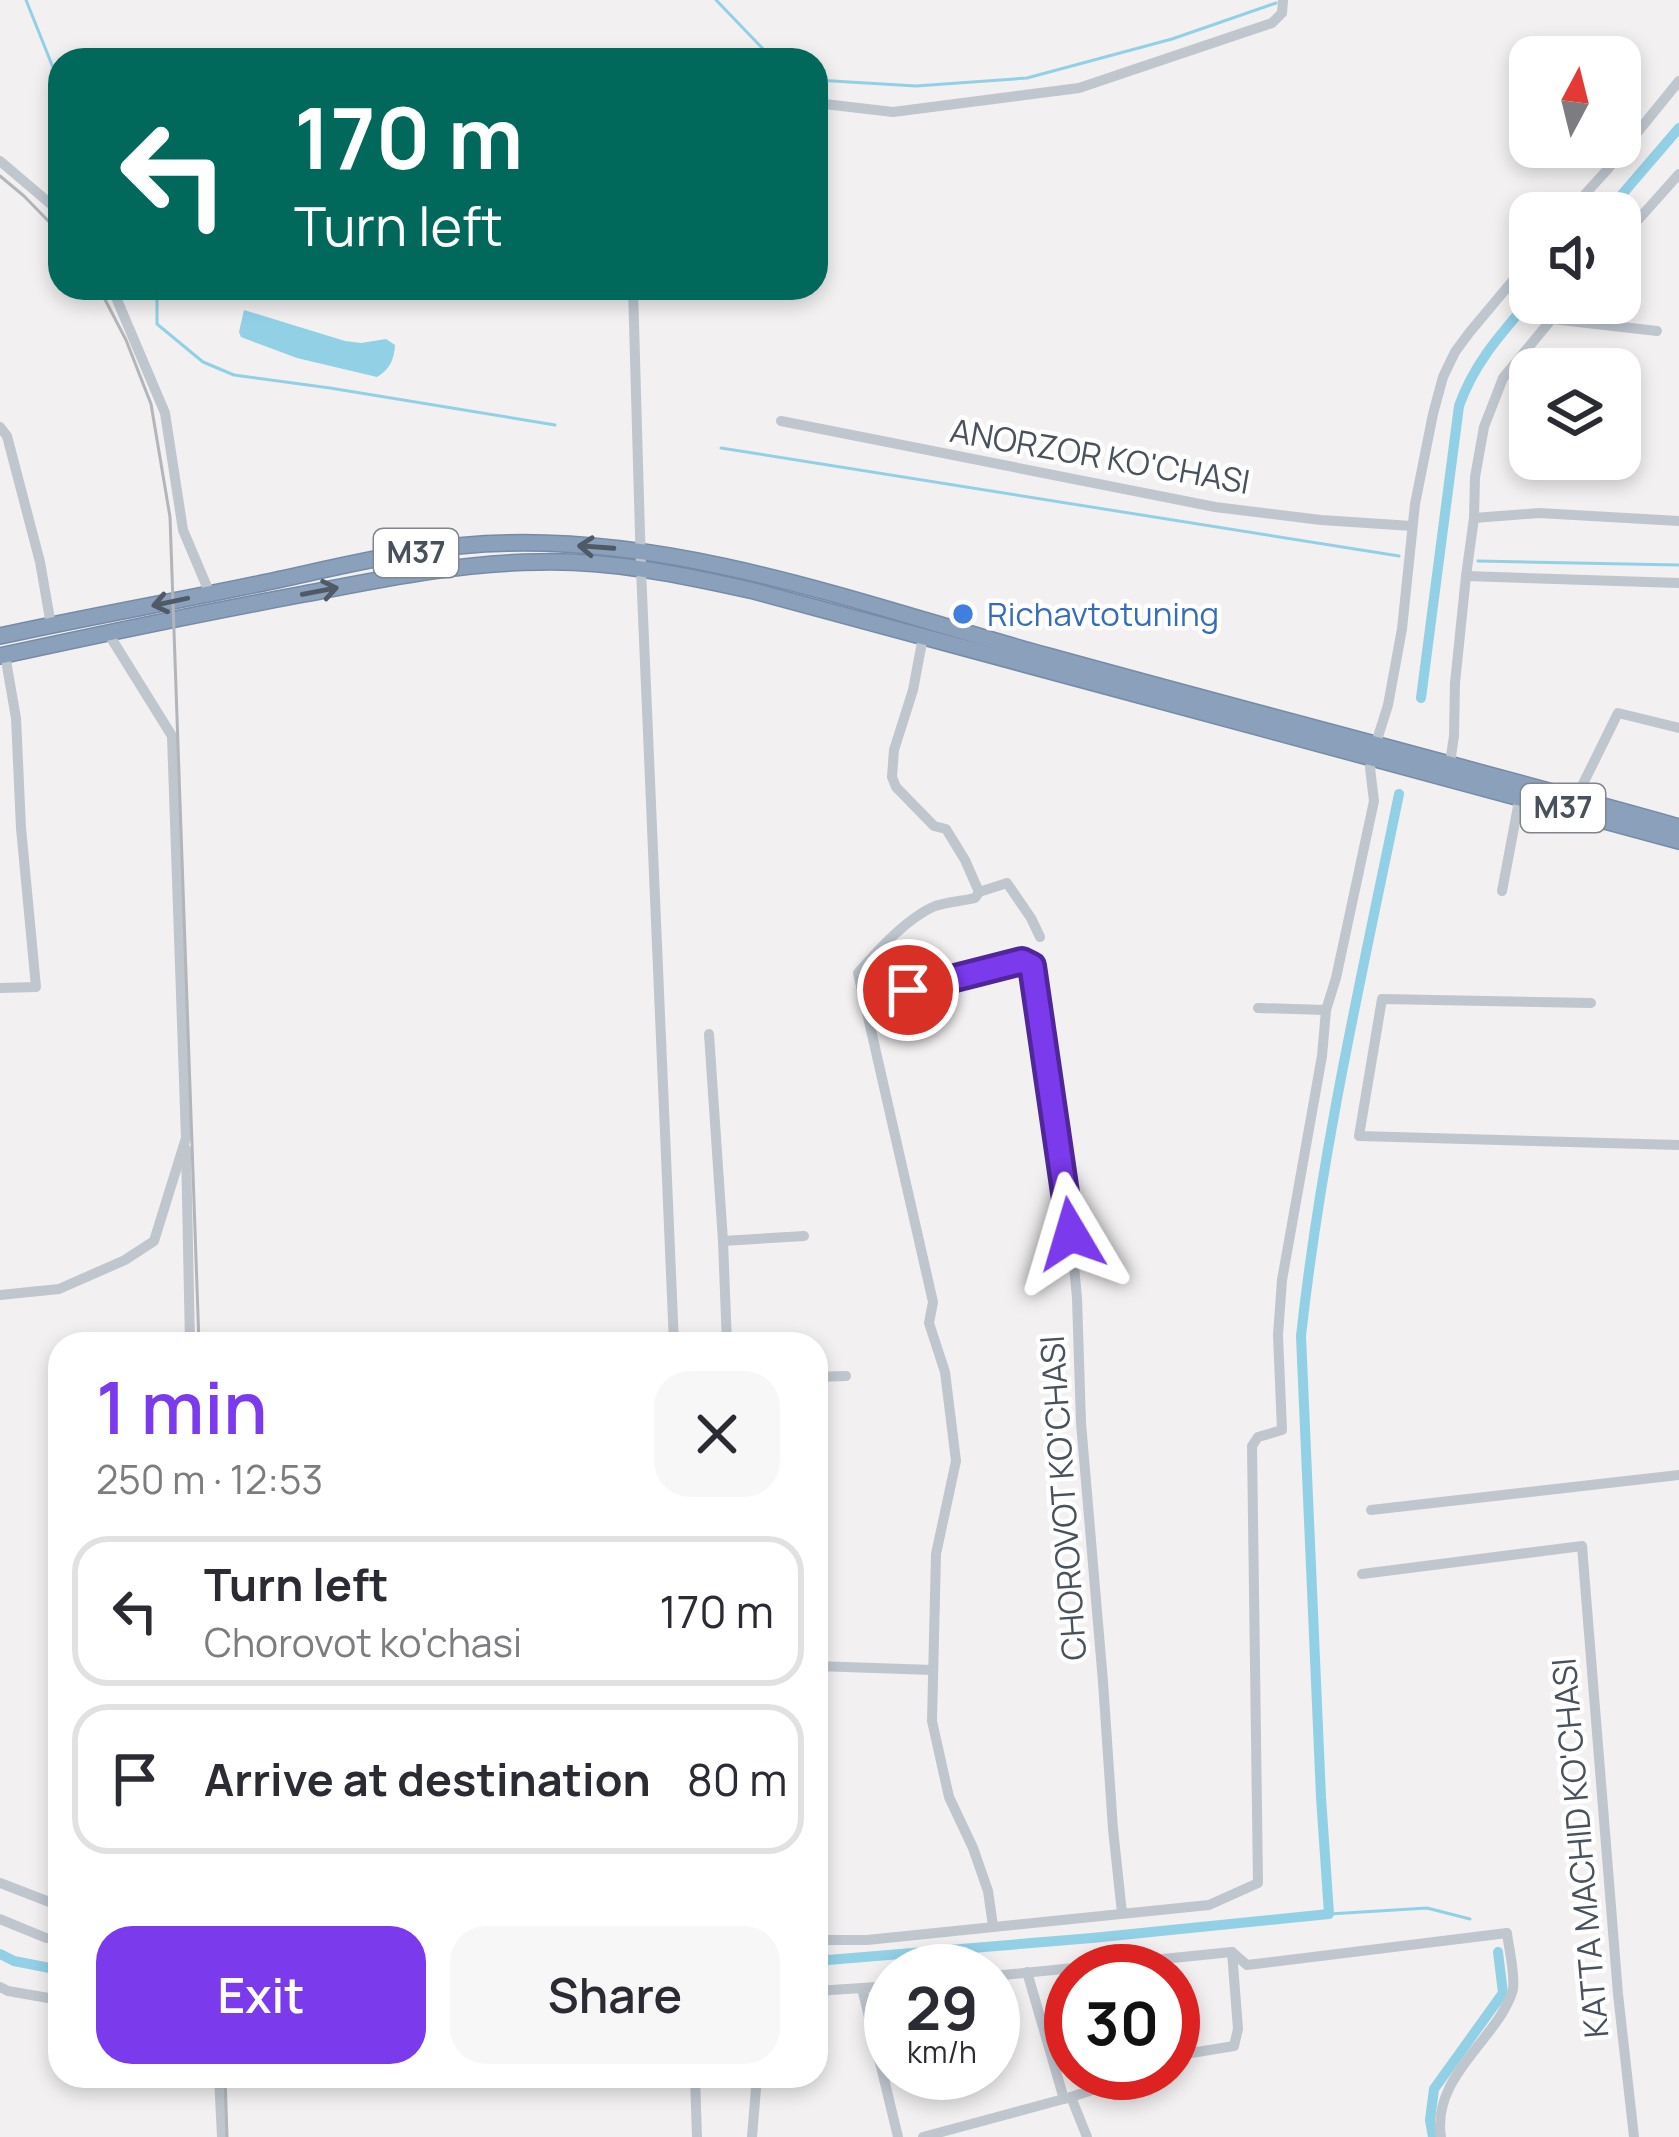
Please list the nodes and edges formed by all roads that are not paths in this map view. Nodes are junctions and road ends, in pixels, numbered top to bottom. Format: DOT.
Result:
graph roads {
  1 [pos="1283,7"];
  2 [pos="1679,81"];
  3 [pos="828,105"];
  4 [pos="0,161"];
  5 [pos="1679,174"];
  6 [pos="1587,192"];
  7 [pos="48,202"];
  8 [pos="1641,217"];
  9 [pos="1509,286"];
  10 [pos="117,300"];
  11 [pos="633,300"];
  12 [pos="1548,324"];
  13 [pos="1596,324"];
  14 [pos="1657,331"];
  15 [pos="781,421"];
  16 [pos="0,427"];
  17 [pos="1474,518"];
  18 [pos="1679,521"];
  19 [pos="1412,526"];
  20 [pos="641,550"];
  21 [pos="641,569"];
  22 [pos="1466,576"];
  23 [pos="1679,583"];
  24 [pos="210,594"];
  25 [pos="51,625"];
  26 [pos="108,633"];
  27 [pos="0,636"];
  28 [pos="923,637"];
  29 [pos="2,656"];
  30 [pos="1679,728"];
  31 [pos="1375,750"];
  32 [pos="1448,770"];
  33 [pos="1520,796"];
  34 [pos="1576,798"];
  35 [pos="1679,827"];
  36 [pos="1679,841"];
  37 [pos="979,892"];
  38 [pos="1502,892"];
  39 [pos="1040,937"];
  40 [pos="0,988"];
  41 [pos="866,1003"];
  42 [pos="1592,1003"];
  43 [pos="1258,1008"];
  44 [pos="1326,1010"];
  45 [pos="709,1034"];
  46 [pos="186,1138"];
  47 [pos="1679,1145"];
  48 [pos="804,1236"];
  49 [pos="723,1241"];
  50 [pos="0,1295"];
  51 [pos="190,1332"];
  52 [pos="673,1332"];
  53 [pos="727,1332"];
  54 [pos="846,1376"];
  55 [pos="828,1377"];
  56 [pos="1679,1475"];
  57 [pos="1371,1510"];
  58 [pos="1362,1574"];
  59 [pos="828,1666"];
  60 [pos="933,1670"];
  61 [pos="0,1883"];
  62 [pos="48,1901"];
  63 [pos="1122,1913"];
  64 [pos="0,1919"];
  65 [pos="993,1926"];
  66 [pos="48,1938"];
  67 [pos="828,1940"];
  68 [pos="1232,1952"];
  69 [pos="1027,1972"];
  70 [pos="1020,1973"];
  71 [pos="0,1987"];
  72 [pos="862,1988"];
  73 [pos="828,1990"];
  74 [pos="48,1997"];
  75 [pos="1044,2024"];
  76 [pos="1200,2052"];
  77 [pos="220,2088"];
  78 [pos="695,2088"];
  79 [pos="756,2088"];
  80 [pos="1061,2100"];
  81 [pos="1069,2100"];
  82 [pos="983,2121"];
  83 [pos="222,2137"];
  84 [pos="697,2137"];
  85 [pos="752,2137"];
  86 [pos="898,2137"];
  87 [pos="923,2137"];
  88 [pos="988,2137"];
  89 [pos="1087,2137"];
  90 [pos="1441,2137"];
  91 [pos="1634,2137"];
  1 -- 3 [label="street"];
  2 -- 6 [label="street"];
  4 -- 7 [label="street"];
  5 -- 8 [label="street"];
  9 -- 19 [label="street"];
  10 -- 24 [label="street"];
  11 -- 20 [label="street"];
  12 -- 17 [label="street"];
  13 -- 14 [label="street"];
  15 -- 19 [label="street, ANORZOR KO'CHASI"];
  16 -- 25 [label="street"];
  17 -- 18 [label="street"];
  17 -- 22 [label="street"];
  19 -- 31 [label="street"];
  20 -- 21 [label="street"];
  20 -- 24 [label="highway, M37, one-way"];
  20 -- 31 [label="highway, M37"];
  26 -- 21 [label="highway, M37, one-way"];
  21 -- 28 [label="highway, M37"];
  21 -- 52 [label="street"];
  22 -- 23 [label="street"];
  22 -- 32 [label="street"];
  24 -- 25 [label="highway, M37, one-way"];
  25 -- 27 [label="highway, M37"];
  26 -- 29 [label="highway, M37"];
  26 -- 46 [label="street"];
  28 -- 31 [label="highway, M37"];
  28 -- 37 [label="street"];
  29 -- 40 [label="street"];
  30 -- 34 [label="street"];
  31 -- 32 [label="highway, M37"];
  31 -- 44 [label="street"];
  32 -- 33 [label="highway, M37"];
  32 -- 34 [label="highway, M37"];
  33 -- 36 [label="highway, M37"];
  33 -- 38 [label="street"];
  34 -- 35 [label="highway, M37"];
  37 -- 39 [label="street"];
  37 -- 41 [label="street"];
  41 -- 60 [label="street"];
  41 -- 63 [label="street, CHOROVOT KO'CHASI"];
  42 -- 47 [label="street"];
  43 -- 44 [label="street"];
  44 -- 63 [label="street"];
  45 -- 49 [label="street"];
  46 -- 50 [label="street"];
  46 -- 51 [label="street"];
  48 -- 49 [label="street"];
  49 -- 53 [label="street"];
  54 -- 55 [label="street"];
  56 -- 57 [label="street"];
  58 -- 91 [label="street, KATTA MACHID KO'CHASI"];
  59 -- 60 [label="street"];
  60 -- 65 [label="street"];
  61 -- 62 [label="street"];
  63 -- 65 [label="street"];
  64 -- 66 [label="street"];
  65 -- 67 [label="street"];
  68 -- 69 [label="street"];
  68 -- 76 [label="street"];
  68 -- 90 [label="street"];
  69 -- 70 [label="street"];
  69 -- 75 [label="street"];
  71 -- 74 [label="street"];
  72 -- 73 [label="street"];
  72 -- 86 [label="street"];
  77 -- 83 [label="street"];
  78 -- 84 [label="street"];
  79 -- 85 [label="street"];
  80 -- 82 [label="street"];
  81 -- 89 [label="street"];
  82 -- 87 [label="street"];
  82 -- 88 [label="street"];
}
